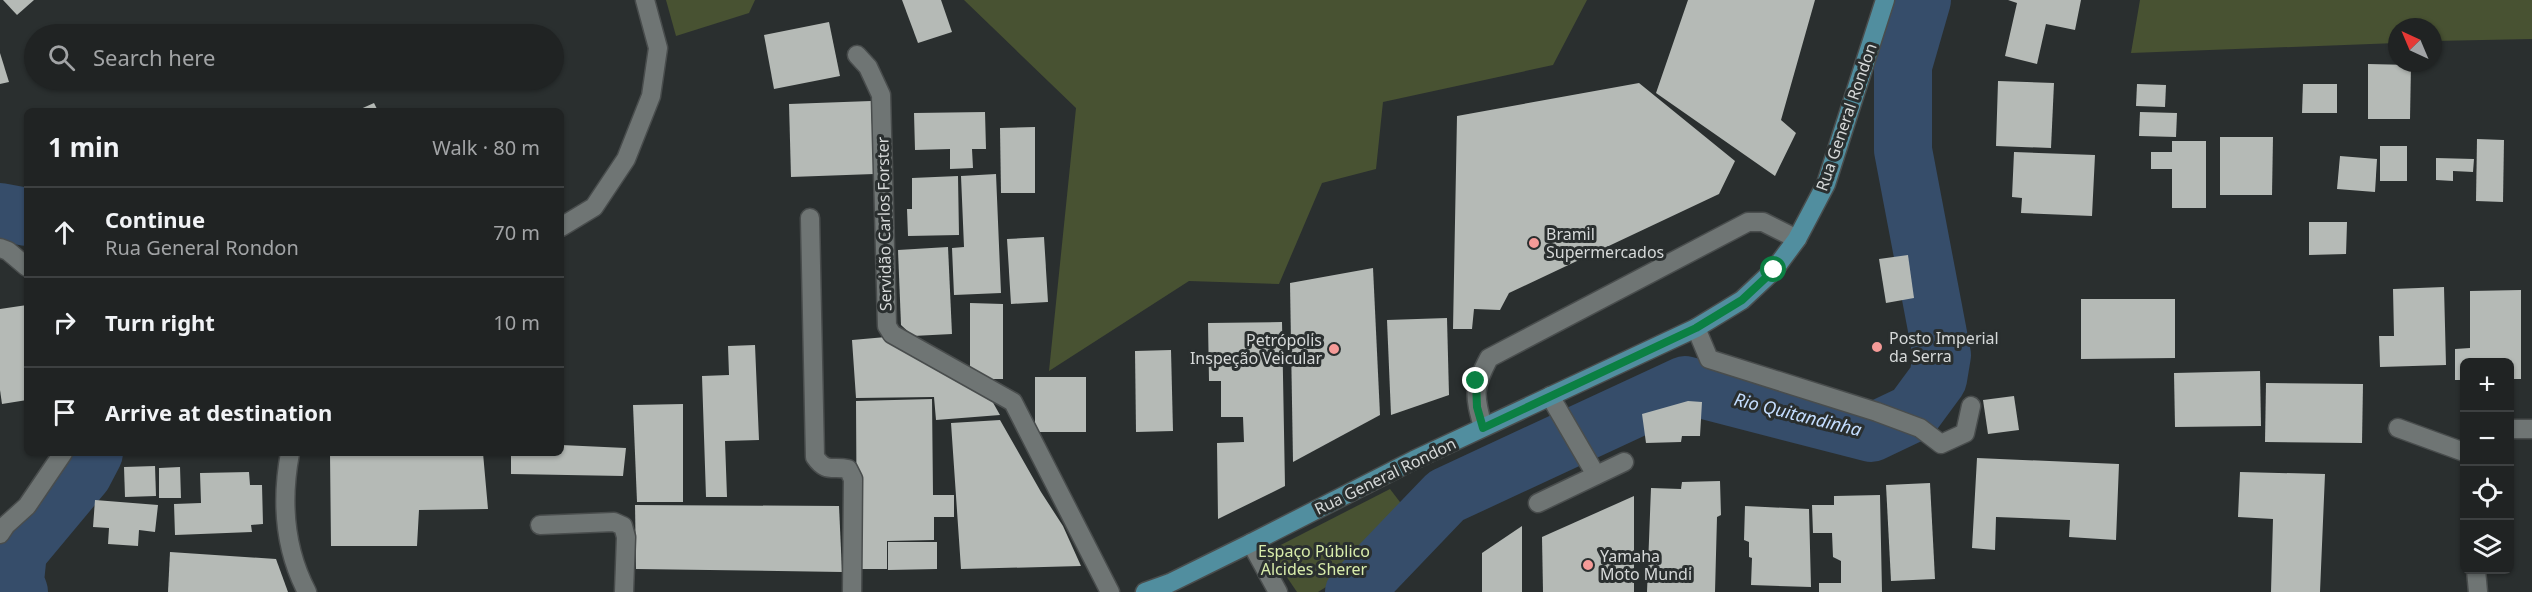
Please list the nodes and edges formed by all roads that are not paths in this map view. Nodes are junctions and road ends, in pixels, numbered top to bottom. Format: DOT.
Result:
graph roads {
  1 [pos="645,0"];
  2 [pos="1885,0"];
  3 [pos="857,55"];
  4 [pos="810,218"];
  5 [pos="564,225"];
  6 [pos="1797,239"];
  7 [pos="0,248"];
  8 [pos="24,264"];
  9 [pos="1696,328"];
  10 [pos="1551,397"];
  11 [pos="1971,406"];
  12 [pos="1483,428"];
  13 [pos="2398,428"];
  14 [pos="2514,429"];
  15 [pos="2532,429"];
  16 [pos="2460,451"];
  17 [pos="61,456"];
  18 [pos="290,456"];
  19 [pos="1624,462"];
  20 [pos="1596,475"];
  21 [pos="1538,503"];
  22 [pos="540,525"];
  23 [pos="0,534"];
  24 [pos="1251,543"];
  25 [pos="2476,574"];
  26 [pos="1277,591"];
  27 [pos="307,592"];
  28 [pos="624,592"];
  29 [pos="852,592"];
  30 [pos="1110,592"];
  31 [pos="1145,592"];
  32 [pos="2478,592"];
  1 -- 5 [label="street"];
  2 -- 6 [label="main road, Rua General Rondon"];
  3 -- 30 [label="street, Servidão Carlos Forster"];
  4 -- 29 [label="street"];
  6 -- 9 [label="main road, Rua General Rondon"];
  6 -- 12 [label="street"];
  7 -- 8 [label="street"];
  9 -- 10 [label="main road, Rua General Rondon"];
  9 -- 11 [label="street"];
  10 -- 12 [label="main road, Rua General Rondon"];
  10 -- 20 [label="street"];
  12 -- 24 [label="main road, Rua General Rondon"];
  13 -- 16 [label="street"];
  14 -- 15 [label="street"];
  17 -- 23 [label="street"];
  18 -- 27 [label="street"];
  19 -- 20 [label="street"];
  20 -- 21 [label="street"];
  22 -- 28 [label="street"];
  24 -- 26 [label="street"];
  24 -- 31 [label="main road, Rua General Rondon"];
  25 -- 32 [label="street"];
}
